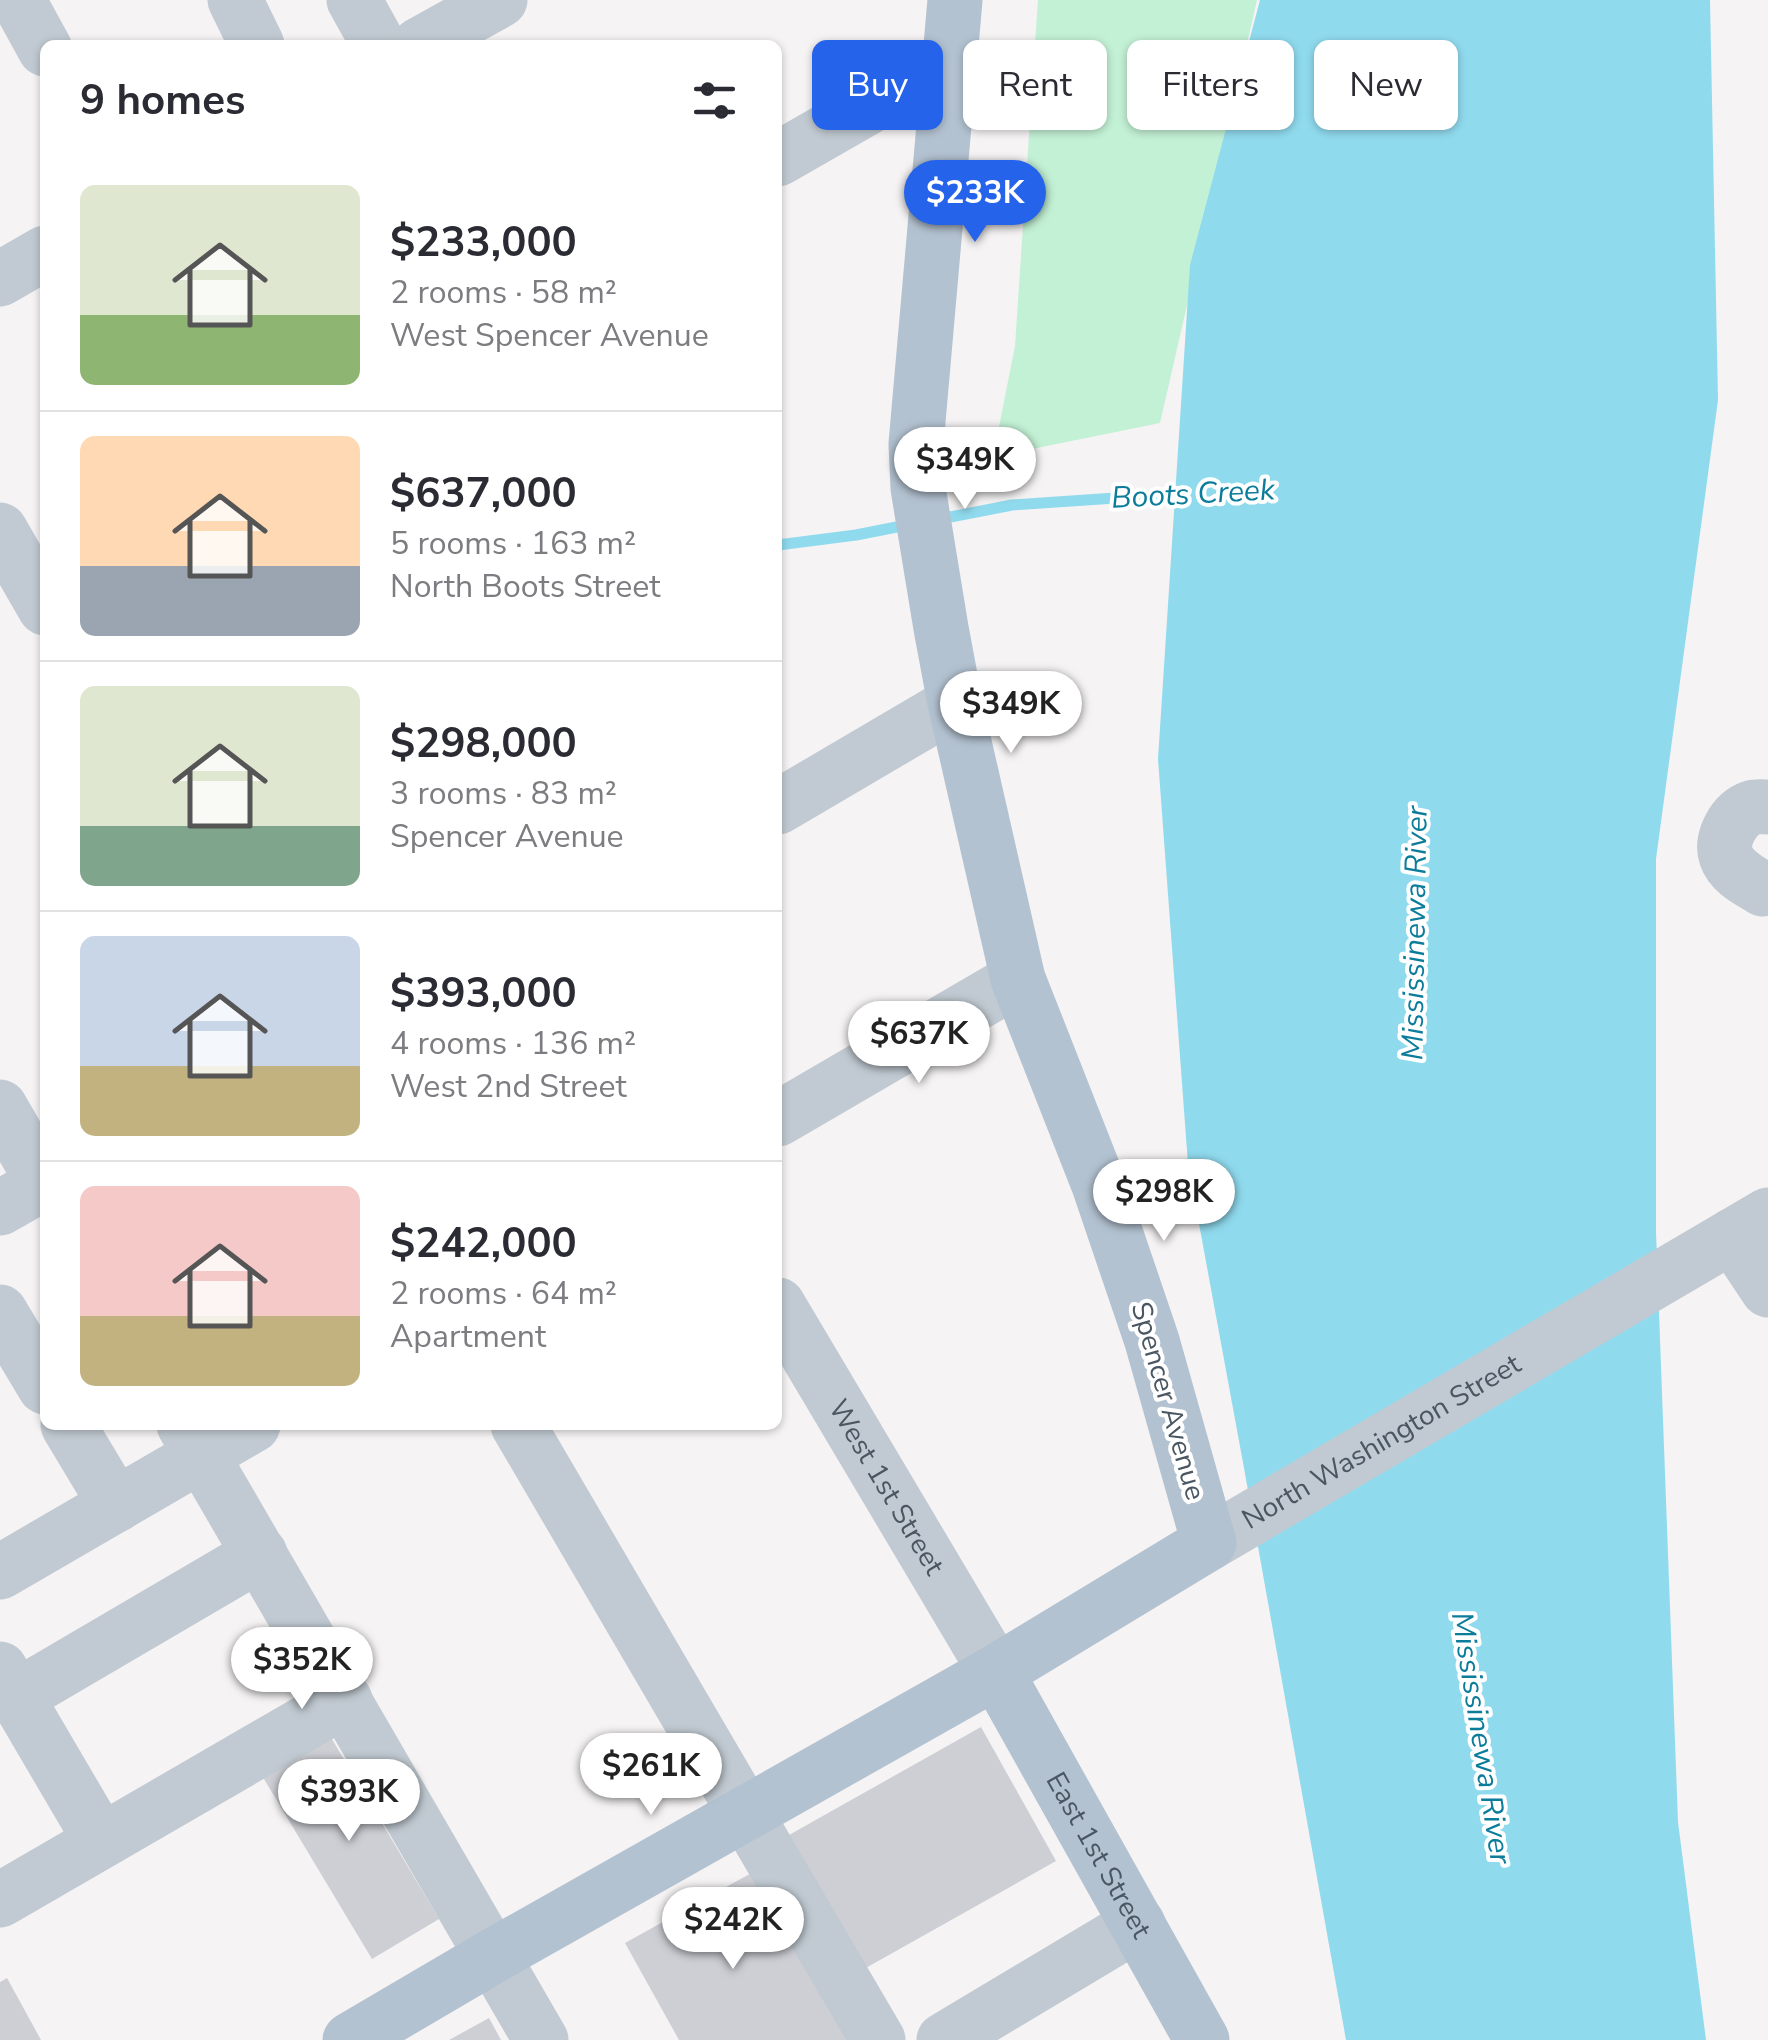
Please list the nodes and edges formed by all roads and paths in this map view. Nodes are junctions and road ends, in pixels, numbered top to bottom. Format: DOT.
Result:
graph roads {
  1 [pos="18,0"];
  2 [pos="235,0"];
  3 [pos="354,0"];
  4 [pos="500,0"];
  5 [pos="955,0"];
  6 [pos="40,40"];
  7 [pos="255,40"];
  8 [pos="376,40"];
  9 [pos="428,40"];
  10 [pos="949,61"];
  11 [pos="782,157"];
  12 [pos="40,256"];
  13 [pos="0,279"];
  14 [pos="0,530"];
  15 [pos="30,589"];
  16 [pos="955,703"];
  17 [pos="782,805"];
  18 [pos="1768,807"];
  19 [pos="1766,900"];
  20 [pos="1018,978"];
  21 [pos="0,1107"];
  22 [pos="782,1117"];
  23 [pos="40,1175"];
  24 [pos="40,1187"];
  25 [pos="0,1208"];
  26 [pos="1732,1236"];
  27 [pos="1768,1290"];
  28 [pos="782,1311"];
  29 [pos="0,1312"];
  30 [pos="40,1379"];
  31 [pos="71,1430"];
  32 [pos="233,1430"];
  33 [pos="521,1430"];
  34 [pos="193,1440"];
  35 [pos="116,1505"];
  36 [pos="1209,1544"];
  37 [pos="260,1554"];
  38 [pos="0,1572"];
  39 [pos="996,1672"];
  40 [pos="8,1683"];
  41 [pos="345,1700"];
  42 [pos="745,1814"];
  43 [pos="102,1842"];
  44 [pos="0,1900"];
  45 [pos="1138,1924"];
  46 [pos="493,1956"];
  47 [pos="350,2040"];
  48 [pos="541,2040"];
  49 [pos="878,2040"];
  50 [pos="944,2040"];
  51 [pos="1202,2040"];
  1 -- 6 [label="street"];
  2 -- 7 [label="street"];
  3 -- 8 [label="street"];
  4 -- 9 [label="street"];
  5 -- 10 [label="main road, Spencer Avenue"];
  10 -- 11 [label="street"];
  10 -- 16 [label="main road, Spencer Avenue"];
  12 -- 13 [label="street"];
  14 -- 15 [label="street"];
  16 -- 17 [label="street"];
  16 -- 20 [label="main road, Spencer Avenue"];
  18 -- 19 [label="street"];
  20 -- 22 [label="street"];
  20 -- 36 [label="main road, Spencer Avenue"];
  21 -- 23 [label="street"];
  24 -- 25 [label="street"];
  26 -- 27 [label="street"];
  26 -- 36 [label="street, North Washington Street"];
  28 -- 39 [label="street, West 1st Street"];
  29 -- 30 [label="street"];
  31 -- 35 [label="street"];
  32 -- 34 [label="street"];
  33 -- 42 [label="street"];
  34 -- 35 [label="street"];
  34 -- 37 [label="street"];
  35 -- 38 [label="street"];
  36 -- 39 [label="main road, North Washington Street"];
  37 -- 40 [label="street"];
  37 -- 41 [label="street"];
  39 -- 42 [label="main road, North Washington Street"];
  39 -- 45 [label="main road, East 1st Street"];
  40 -- 43 [label="street"];
  41 -- 43 [label="street"];
  41 -- 46 [label="street"];
  42 -- 46 [label="main road, North Washington Street"];
  42 -- 49 [label="street"];
  43 -- 44 [label="street"];
  45 -- 50 [label="street"];
  45 -- 51 [label="main road, East 1st Street"];
  46 -- 47 [label="main road, North Washington Street"];
  46 -- 48 [label="street"];
}
